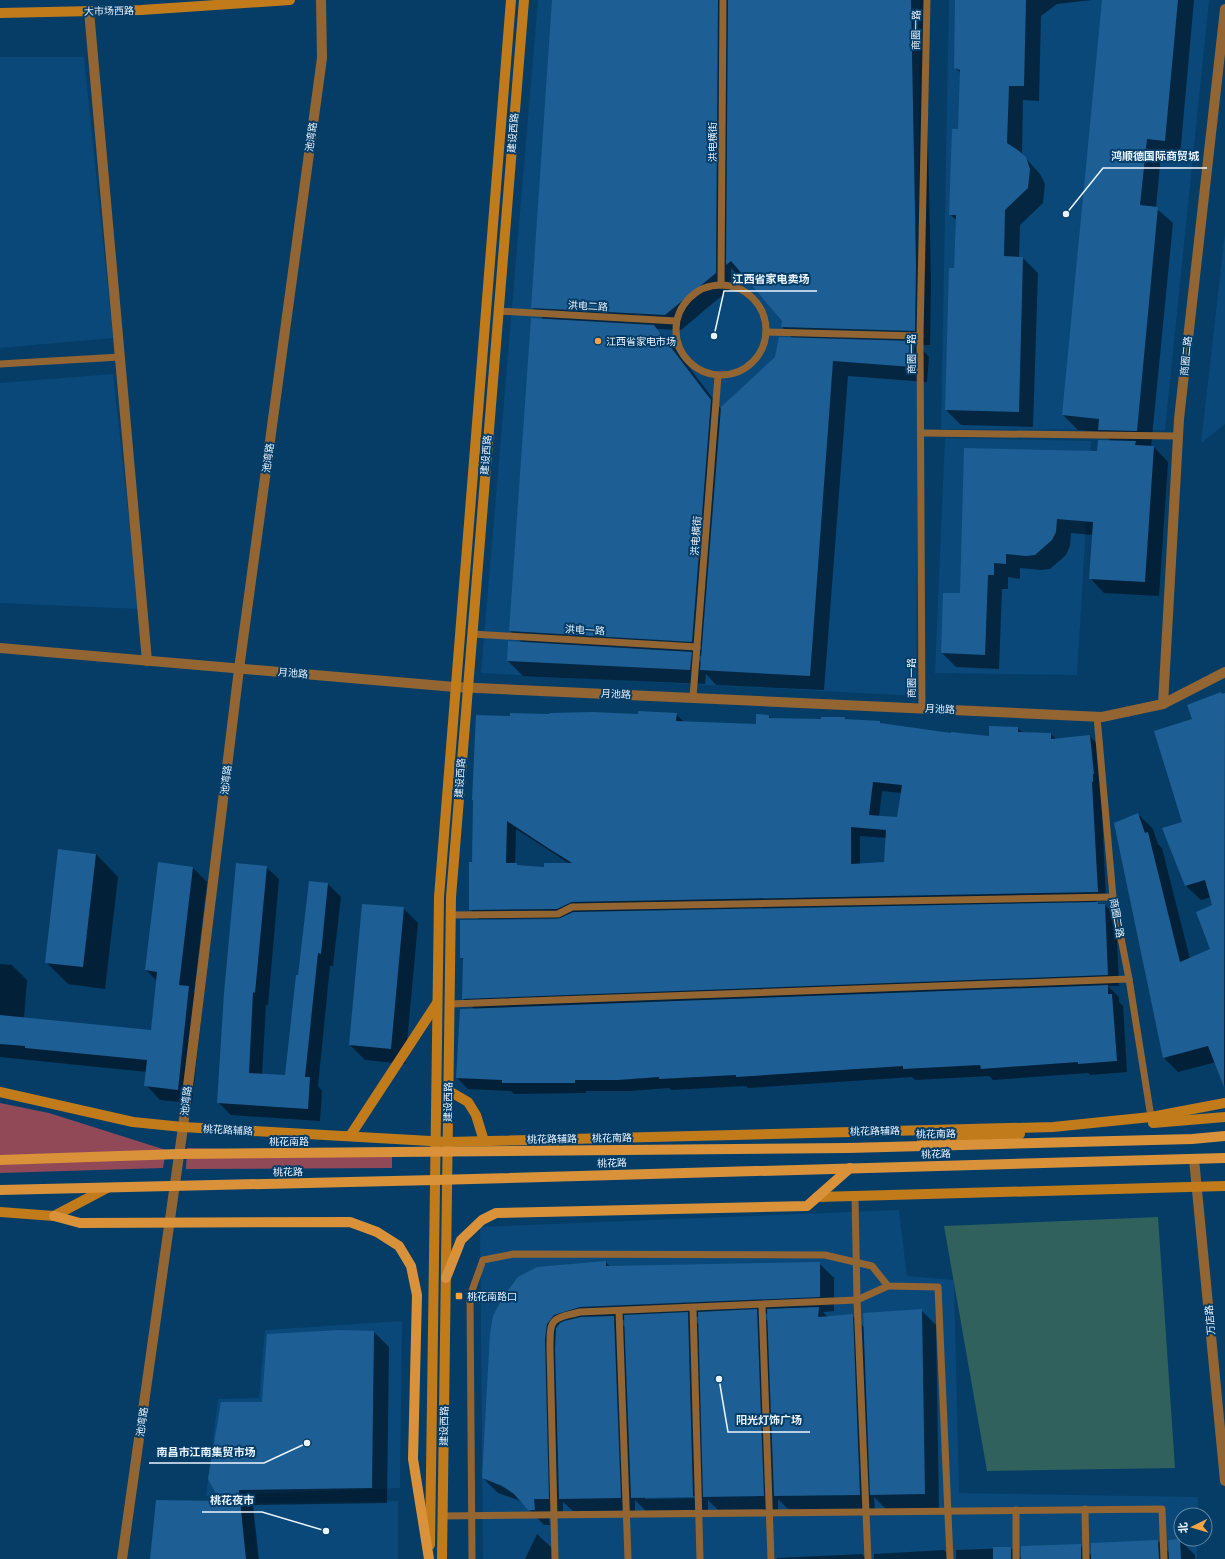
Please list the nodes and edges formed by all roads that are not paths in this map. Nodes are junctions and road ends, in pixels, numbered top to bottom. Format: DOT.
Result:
graph roads {
  1 [pos="290,0"];
  2 [pos="321,0"];
  3 [pos="511,0"];
  4 [pos="524,0"];
  5 [pos="723,0"];
  6 [pos="927,0"];
  7 [pos="1225,9"];
  8 [pos="90,11"];
  9 [pos="0,13"];
  10 [pos="721,285"];
  11 [pos="498,311"];
  12 [pos="676,321"];
  13 [pos="766,332"];
  14 [pos="920,336"];
  15 [pos="120,357"];
  16 [pos="0,364"];
  17 [pos="718,376"];
  18 [pos="921,433"];
  19 [pos="1178,436"];
  20 [pos="472,634"];
  21 [pos="697,646"];
  22 [pos="0,648"];
  23 [pos="148,661"];
  24 [pos="239,669"];
  25 [pos="1225,672"];
  26 [pos="468,686"];
  27 [pos="456,687"];
  28 [pos="693,697"];
  29 [pos="1163,704"];
  30 [pos="922,708"];
  31 [pos="1097,717"];
  32 [pos="1113,897"];
  33 [pos="451,915"];
  34 [pos="1129,979"];
  35 [pos="437,1003"];
  36 [pos="450,1004"];
  37 [pos="449,1091"];
  38 [pos="0,1092"];
  39 [pos="1225,1103"];
  40 [pos="1151,1117"];
  41 [pos="1225,1117"];
  42 [pos="183,1128"];
  43 [pos="350,1136"];
  44 [pos="1225,1136"];
  45 [pos="435,1140"];
  46 [pos="484,1141"];
  47 [pos="448,1147"];
  48 [pos="848,1148"];
  49 [pos="435,1152"];
  50 [pos="179,1154"];
  51 [pos="1225,1158"];
  52 [pos="1194,1159"];
  53 [pos="0,1160"];
  54 [pos="850,1168"];
  55 [pos="447,1179"];
  56 [pos="434,1180"];
  57 [pos="175,1186"];
  58 [pos="1197,1186"];
  59 [pos="1225,1186"];
  60 [pos="107,1188"];
  61 [pos="0,1190"];
  62 [pos="855,1196"];
  63 [pos="817,1198"];
  64 [pos="0,1212"];
  65 [pos="54,1216"];
  66 [pos="170,1223"];
  67 [pos="856,1263"];
  68 [pos="446,1278"];
  69 [pos="888,1286"];
  70 [pos="857,1300"];
  71 [pos="762,1305"];
  72 [pos="693,1308"];
  73 [pos="619,1311"];
  74 [pos="1225,1481"];
  75 [pos="1016,1510"];
  76 [pos="1085,1510"];
  77 [pos="948,1511"];
  78 [pos="866,1512"];
  79 [pos="699,1513"];
  80 [pos="769,1513"];
  81 [pos="627,1514"];
  82 [pos="554,1515"];
  83 [pos="443,1516"];
  84 [pos="472,1516"];
  85 [pos="122,1559"];
  86 [pos="429,1559"];
  87 [pos="442,1559"];
  88 [pos="472,1559"];
  89 [pos="555,1559"];
  90 [pos="628,1559"];
  91 [pos="700,1559"];
  92 [pos="771,1559"];
  93 [pos="868,1559"];
  94 [pos="950,1559"];
  95 [pos="1016,1559"];
  96 [pos="1086,1559"];
  97 [pos="1164,1559"];
  1 -- 8 [label="main road, 大市场西路"];
  2 -- 24 [label="street, 池湾路"];
  3 -- 27 [label="main road, 建设西路"];
  4 -- 11 [label="main road, 建设西路"];
  5 -- 10 [label="lane, 洪电横街"];
  6 -- 14 [label="lane, 商圈一路"];
  7 -- 19 [label="street, 商圈二路"];
  8 -- 9 [label="main road, 大市场西路"];
  8 -- 15 [label="street"];
  10 -- 12 [label="lane"];
  10 -- 13 [label="lane"];
  11 -- 12 [label="lane, 洪电二路"];
  11 -- 20 [label="main road, 建设西路"];
  12 -- 17 [label="lane"];
  13 -- 14 [label="lane"];
  13 -- 17 [label="lane"];
  14 -- 18 [label="lane, 商圈一路"];
  15 -- 16 [label="lane"];
  15 -- 23 [label="street"];
  17 -- 21 [label="lane, 洪电横街"];
  18 -- 19 [label="lane"];
  18 -- 30 [label="lane, 商圈一路"];
  19 -- 29 [label="street, 商圈二路"];
  20 -- 21 [label="lane, 洪电一路"];
  20 -- 26 [label="main road, 建设西路"];
  21 -- 28 [label="lane, 洪电横街"];
  22 -- 23 [label="street, 月池路"];
  23 -- 24 [label="street, 月池路"];
  24 -- 27 [label="street, 月池路"];
  24 -- 42 [label="street, 池湾路"];
  25 -- 29 [label="street, 月池路"];
  26 -- 27 [label="street, 月池路"];
  26 -- 28 [label="street, 月池路"];
  26 -- 33 [label="main road, 建设西路"];
  27 -- 35 [label="main road, 建设西路"];
  28 -- 30 [label="street, 月池路"];
  29 -- 31 [label="street, 月池路"];
  30 -- 31 [label="street, 月池路"];
  31 -- 32 [label="lane, 商圈二路"];
  32 -- 33 [label="lane"];
  32 -- 34 [label="lane, 商圈二路"];
  33 -- 36 [label="main road, 建设西路"];
  34 -- 36 [label="lane"];
  34 -- 40 [label="lane, 商圈二路"];
  35 -- 43 [label="main road"];
  35 -- 45 [label="main road, 建设西路"];
  36 -- 37 [label="main road, 建设西路"];
  37 -- 46 [label="main road"];
  37 -- 47 [label="main road, 建设西路"];
  38 -- 42 [label="main road, 桃花路辅路"];
  39 -- 40 [label="main road, 桃花路辅路"];
  40 -- 46 [label="main road, 桃花路辅路"];
  41 -- 48 [label="main road"];
  42 -- 43 [label="main road, 桃花路辅路"];
  42 -- 50 [label="street, 池湾路"];
  43 -- 45 [label="main road, 桃花路辅路"];
  44 -- 48 [label="main road, 桃花南路"];
  45 -- 47 [label="main road, 桃花路辅路"];
  45 -- 49 [label="main road, 建设西路"];
  46 -- 47 [label="main road, 桃花路辅路"];
  47 -- 48 [label="main road, 桃花南路"];
  47 -- 49 [label="main road, 桃花南路"];
  47 -- 55 [label="main road, 建设西路"];
  49 -- 50 [label="main road, 桃花南路"];
  49 -- 56 [label="main road, 建设西路"];
  50 -- 53 [label="main road, 桃花南路"];
  50 -- 57 [label="street, 池湾路"];
  51 -- 52 [label="main road, 桃花路"];
  52 -- 54 [label="main road, 桃花路"];
  52 -- 58 [label="street, 万店路"];
  54 -- 55 [label="main road, 桃花路"];
  54 -- 63 [label="main road"];
  55 -- 56 [label="main road, 桃花路"];
  55 -- 68 [label="main road, 建设西路"];
  56 -- 57 [label="main road, 桃花路"];
  56 -- 86 [label="main road, 建设西路"];
  57 -- 60 [label="main road, 桃花路"];
  57 -- 66 [label="street, 池湾路"];
  58 -- 59 [label="main road"];
  58 -- 62 [label="main road"];
  58 -- 74 [label="street, 万店路"];
  60 -- 61 [label="main road, 桃花路"];
  60 -- 65 [label="main road"];
  62 -- 63 [label="main road"];
  62 -- 67 [label="lane"];
  63 -- 68 [label="main road"];
  64 -- 65 [label="main road"];
  65 -- 66 [label="main road"];
  66 -- 85 [label="street, 池湾路"];
  66 -- 86 [label="main road"];
  67 -- 69 [label="lane"];
  67 -- 70 [label="lane"];
  67 -- 84 [label="lane"];
  68 -- 83 [label="main road, 建设西路"];
  69 -- 70 [label="lane"];
  69 -- 77 [label="lane"];
  70 -- 71 [label="lane"];
  70 -- 78 [label="lane"];
  71 -- 72 [label="lane"];
  71 -- 80 [label="lane"];
  72 -- 73 [label="lane"];
  72 -- 79 [label="lane"];
  73 -- 81 [label="lane"];
  73 -- 82 [label="lane"];
  75 -- 76 [label="lane"];
  75 -- 77 [label="lane"];
  75 -- 95 [label="lane"];
  76 -- 96 [label="lane"];
  76 -- 97 [label="lane"];
  77 -- 78 [label="lane"];
  77 -- 94 [label="lane"];
  78 -- 80 [label="lane"];
  78 -- 93 [label="lane"];
  79 -- 80 [label="lane"];
  79 -- 81 [label="lane"];
  79 -- 91 [label="lane"];
  80 -- 92 [label="lane"];
  81 -- 82 [label="lane"];
  81 -- 90 [label="lane"];
  82 -- 84 [label="lane"];
  82 -- 89 [label="lane"];
  83 -- 84 [label="lane"];
  83 -- 87 [label="main road, 建设西路"];
  84 -- 88 [label="lane"];
}
